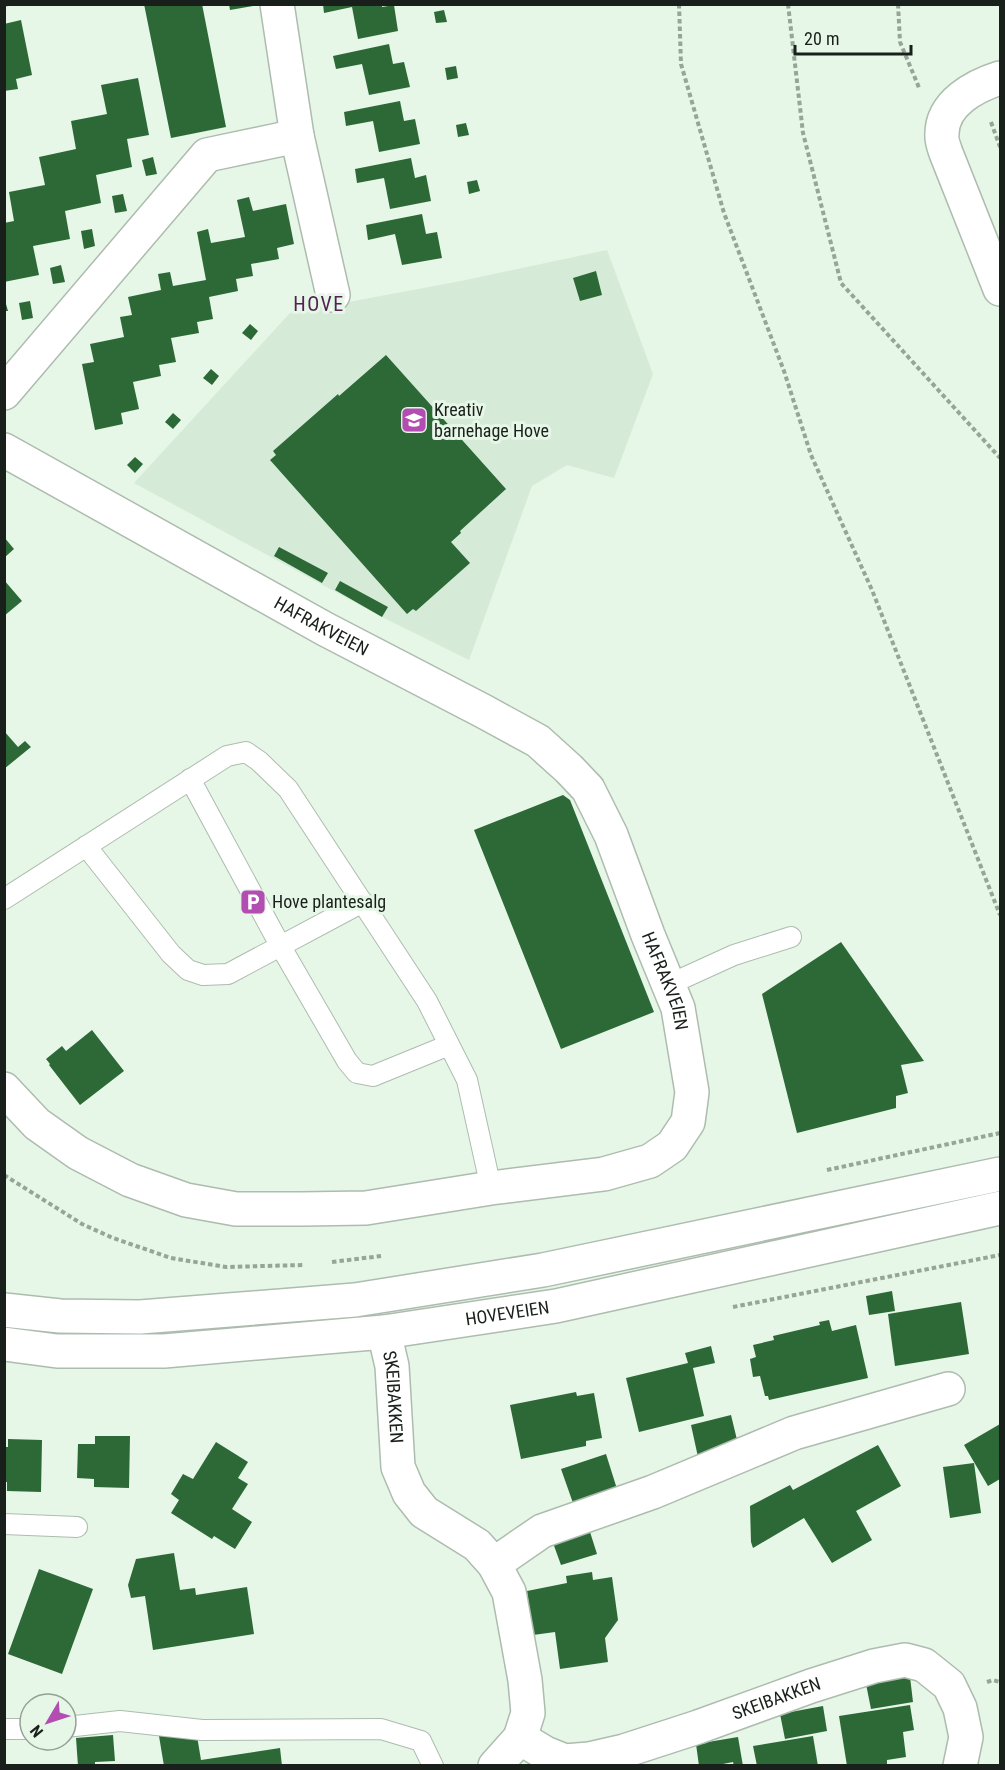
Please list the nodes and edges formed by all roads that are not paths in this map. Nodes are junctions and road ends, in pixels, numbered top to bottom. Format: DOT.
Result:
graph roads {
  1 [pos="277,4"];
  2 [pos="1000,78"];
  3 [pos="297,136"];
  4 [pos="1000,289"];
  5 [pos="333,295"];
  6 [pos="4,393"];
  7 [pos="4,450"];
  8 [pos="190,779"];
  9 [pos="86,846"];
  10 [pos="4,899"];
  11 [pos="363,903"];
  12 [pos="791,937"];
  13 [pos="281,946"];
  14 [pos="668,985"];
  15 [pos="449,1045"];
  16 [pos="4,1089"];
  17 [pos="1000,1174"];
  18 [pos="491,1188"];
  19 [pos="1000,1208"];
  20 [pos="4,1310"];
  21 [pos="384,1332"];
  22 [pos="4,1344"];
  23 [pos="948,1389"];
  24 [pos="4,1524"];
  25 [pos="76,1527"];
  26 [pos="494,1564"];
  27 [pos="78,1726"];
  28 [pos="520,1738"];
  29 [pos="433,1766"];
  30 [pos="495,1766"];
  31 [pos="960,1766"];
  1 -- 3 [label="street"];
  2 -- 4 [label="street"];
  3 -- 5 [label="street"];
  3 -- 6 [label="street"];
  7 -- 14 [label="street, HAFRAKVEIEN"];
  8 -- 9 [label="lane"];
  8 -- 11 [label="lane"];
  8 -- 13 [label="lane"];
  9 -- 10 [label="lane"];
  9 -- 13 [label="lane"];
  11 -- 13 [label="lane"];
  11 -- 15 [label="lane"];
  12 -- 14 [label="lane"];
  13 -- 15 [label="lane"];
  14 -- 18 [label="street, HAFRAKVEIEN"];
  15 -- 18 [label="lane"];
  16 -- 18 [label="street, HAFRAKVEIEN"];
  17 -- 20 [label="street, HOVEVEIEN"];
  19 -- 21 [label="street, HOVEVEIEN"];
  21 -- 22 [label="street, HOVEVEIEN"];
  21 -- 26 [label="street, SKEIBAKKEN"];
  23 -- 26 [label="street"];
  24 -- 25 [label="lane"];
  26 -- 28 [label="street, SKEIBAKKEN"];
  27 -- 29 [label="lane"];
  28 -- 30 [label="street, SKEIBAKKEN"];
  28 -- 31 [label="street, SKEIBAKKEN"];
}
